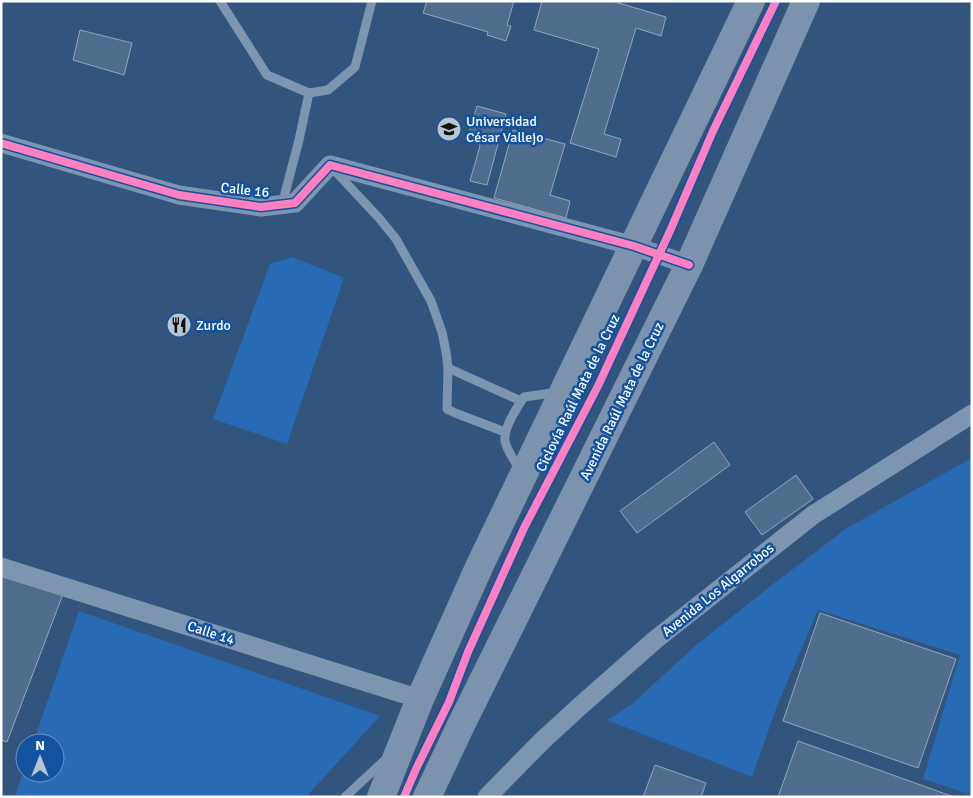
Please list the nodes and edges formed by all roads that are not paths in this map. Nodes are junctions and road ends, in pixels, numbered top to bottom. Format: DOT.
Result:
graph roads {
  1 [pos="220,1"];
  2 [pos="372,1"];
  3 [pos="750,1"];
  4 [pos="806,1"];
  5 [pos="309,93"];
  6 [pos="1,143"];
  7 [pos="330,165"];
  8 [pos="282,205"];
  9 [pos="634,246"];
  10 [pos="689,265"];
  11 [pos="448,368"];
  12 [pos="564,391"];
  13 [pos="521,401"];
  14 [pos="972,414"];
  15 [pos="505,432"];
  16 [pos="523,475"];
  17 [pos="1,567"];
  18 [pos="420,700"];
  19 [pos="401,746"];
  20 [pos="345,797"];
  21 [pos="381,797"];
  22 [pos="427,797"];
  23 [pos="487,797"];
  1 -- 5 [label="lane"];
  2 -- 5 [label="lane"];
  3 -- 9 [label="main road"];
  4 -- 10 [label="main road, Avenida Raúl Mata de la Cruz"];
  5 -- 8 [label="lane"];
  6 -- 8 [label="street, Calle 16"];
  7 -- 8 [label="street, Calle 16"];
  7 -- 9 [label="street"];
  7 -- 11 [label="lane"];
  9 -- 10 [label="street"];
  9 -- 12 [label="main road"];
  10 -- 22 [label="main road, Avenida Raúl Mata de la Cruz"];
  11 -- 13 [label="lane"];
  11 -- 15 [label="lane"];
  12 -- 13 [label="lane"];
  12 -- 16 [label="main road"];
  13 -- 15 [label="lane"];
  14 -- 23 [label="street, Avenida Los Algarrobos"];
  15 -- 16 [label="lane"];
  16 -- 18 [label="main road"];
  17 -- 18 [label="street, Calle 14"];
  18 -- 19 [label="main road"];
  19 -- 20 [label="lane"];
  19 -- 21 [label="main road"];
}
